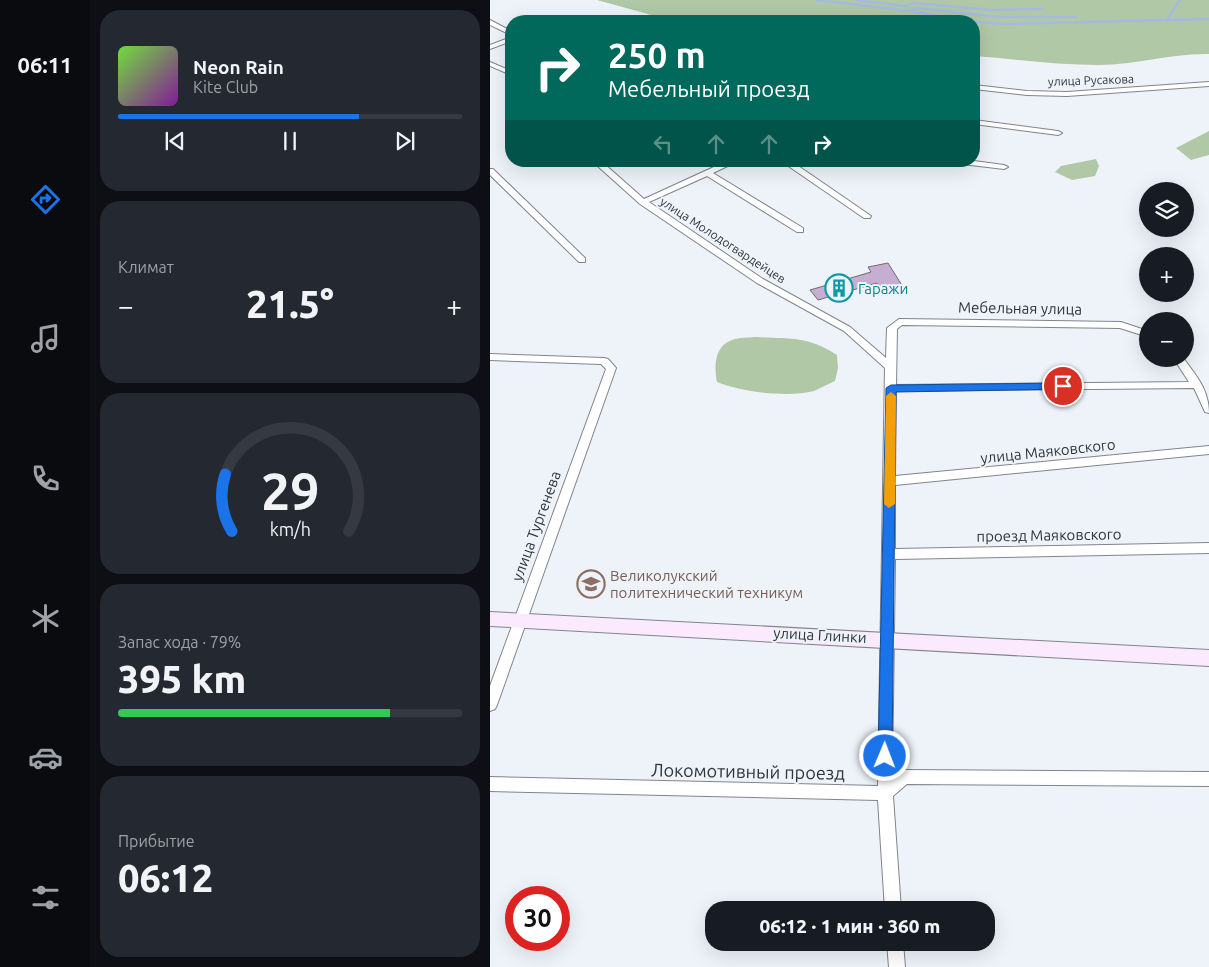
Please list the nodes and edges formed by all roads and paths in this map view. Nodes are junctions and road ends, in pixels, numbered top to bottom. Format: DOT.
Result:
graph roads {
  1 [pos="490,22"];
  2 [pos="505,29"];
  3 [pos="505,41"];
  4 [pos="490,47"];
  5 [pos="490,64"];
  6 [pos="505,70"];
  7 [pos="1209,84"];
  8 [pos="980,88"];
  9 [pos="980,123"];
  10 [pos="1058,132"];
  11 [pos="980,164"];
  12 [pos="603,167"];
  13 [pos="720,167"];
  14 [pos="794,167"];
  15 [pos="1004,167"];
  16 [pos="490,171"];
  17 [pos="707,173"];
  18 [pos="643,202"];
  19 [pos="867,216"];
  20 [pos="800,230"];
  21 [pos="582,260"];
  22 [pos="1139,331"];
  23 [pos="490,356"];
  24 [pos="890,367"];
  25 [pos="1185,367"];
  26 [pos="1197,385"];
  27 [pos="891,388"];
  28 [pos="1209,409"];
  29 [pos="1209,450"];
  30 [pos="890,481"];
  31 [pos="1209,548"];
  32 [pos="889,554"];
  33 [pos="490,619"];
  34 [pos="519,621"];
  35 [pos="888,638"];
  36 [pos="1209,658"];
  37 [pos="490,705"];
  38 [pos="1209,779"];
  39 [pos="490,784"];
  40 [pos="884,793"];
  41 [pos="892,901"];
  42 [pos="896,951"];
  43 [pos="897,967"];
  1 -- 2 [label="street"];
  3 -- 4 [label="street"];
  5 -- 6 [label="street"];
  7 -- 8 [label="street, улица Русакова"];
  9 -- 10 [label="street"];
  11 -- 15 [label="street"];
  12 -- 18 [label="street, улица Молодогвардейцев"];
  13 -- 17 [label="street"];
  14 -- 19 [label="street"];
  16 -- 21 [label="street"];
  17 -- 18 [label="street"];
  17 -- 20 [label="street"];
  18 -- 24 [label="street, улица Молодогвардейцев"];
  22 -- 24 [label="street, Мебельная улица"];
  23 -- 34 [label="street, улица Тургенева"];
  24 -- 27 [label="street"];
  25 -- 26 [label="street"];
  26 -- 27 [label="street"];
  26 -- 28 [label="street"];
  27 -- 30 [label="street"];
  29 -- 30 [label="street, улица Маяковского"];
  30 -- 32 [label="street"];
  31 -- 32 [label="street, проезд Маяковского"];
  32 -- 35 [label="street"];
  33 -- 34 [label="street, улица Глинки"];
  34 -- 35 [label="street, улица Глинки"];
  34 -- 37 [label="street, улица Тургенева"];
  35 -- 36 [label="street, улица Глинки"];
  35 -- 40 [label="street"];
  38 -- 40 [label="street"];
  39 -- 40 [label="street, Локомотивный проезд"];
  40 -- 41 [label="street"];
  42 -- 43 [label="street"];
}
